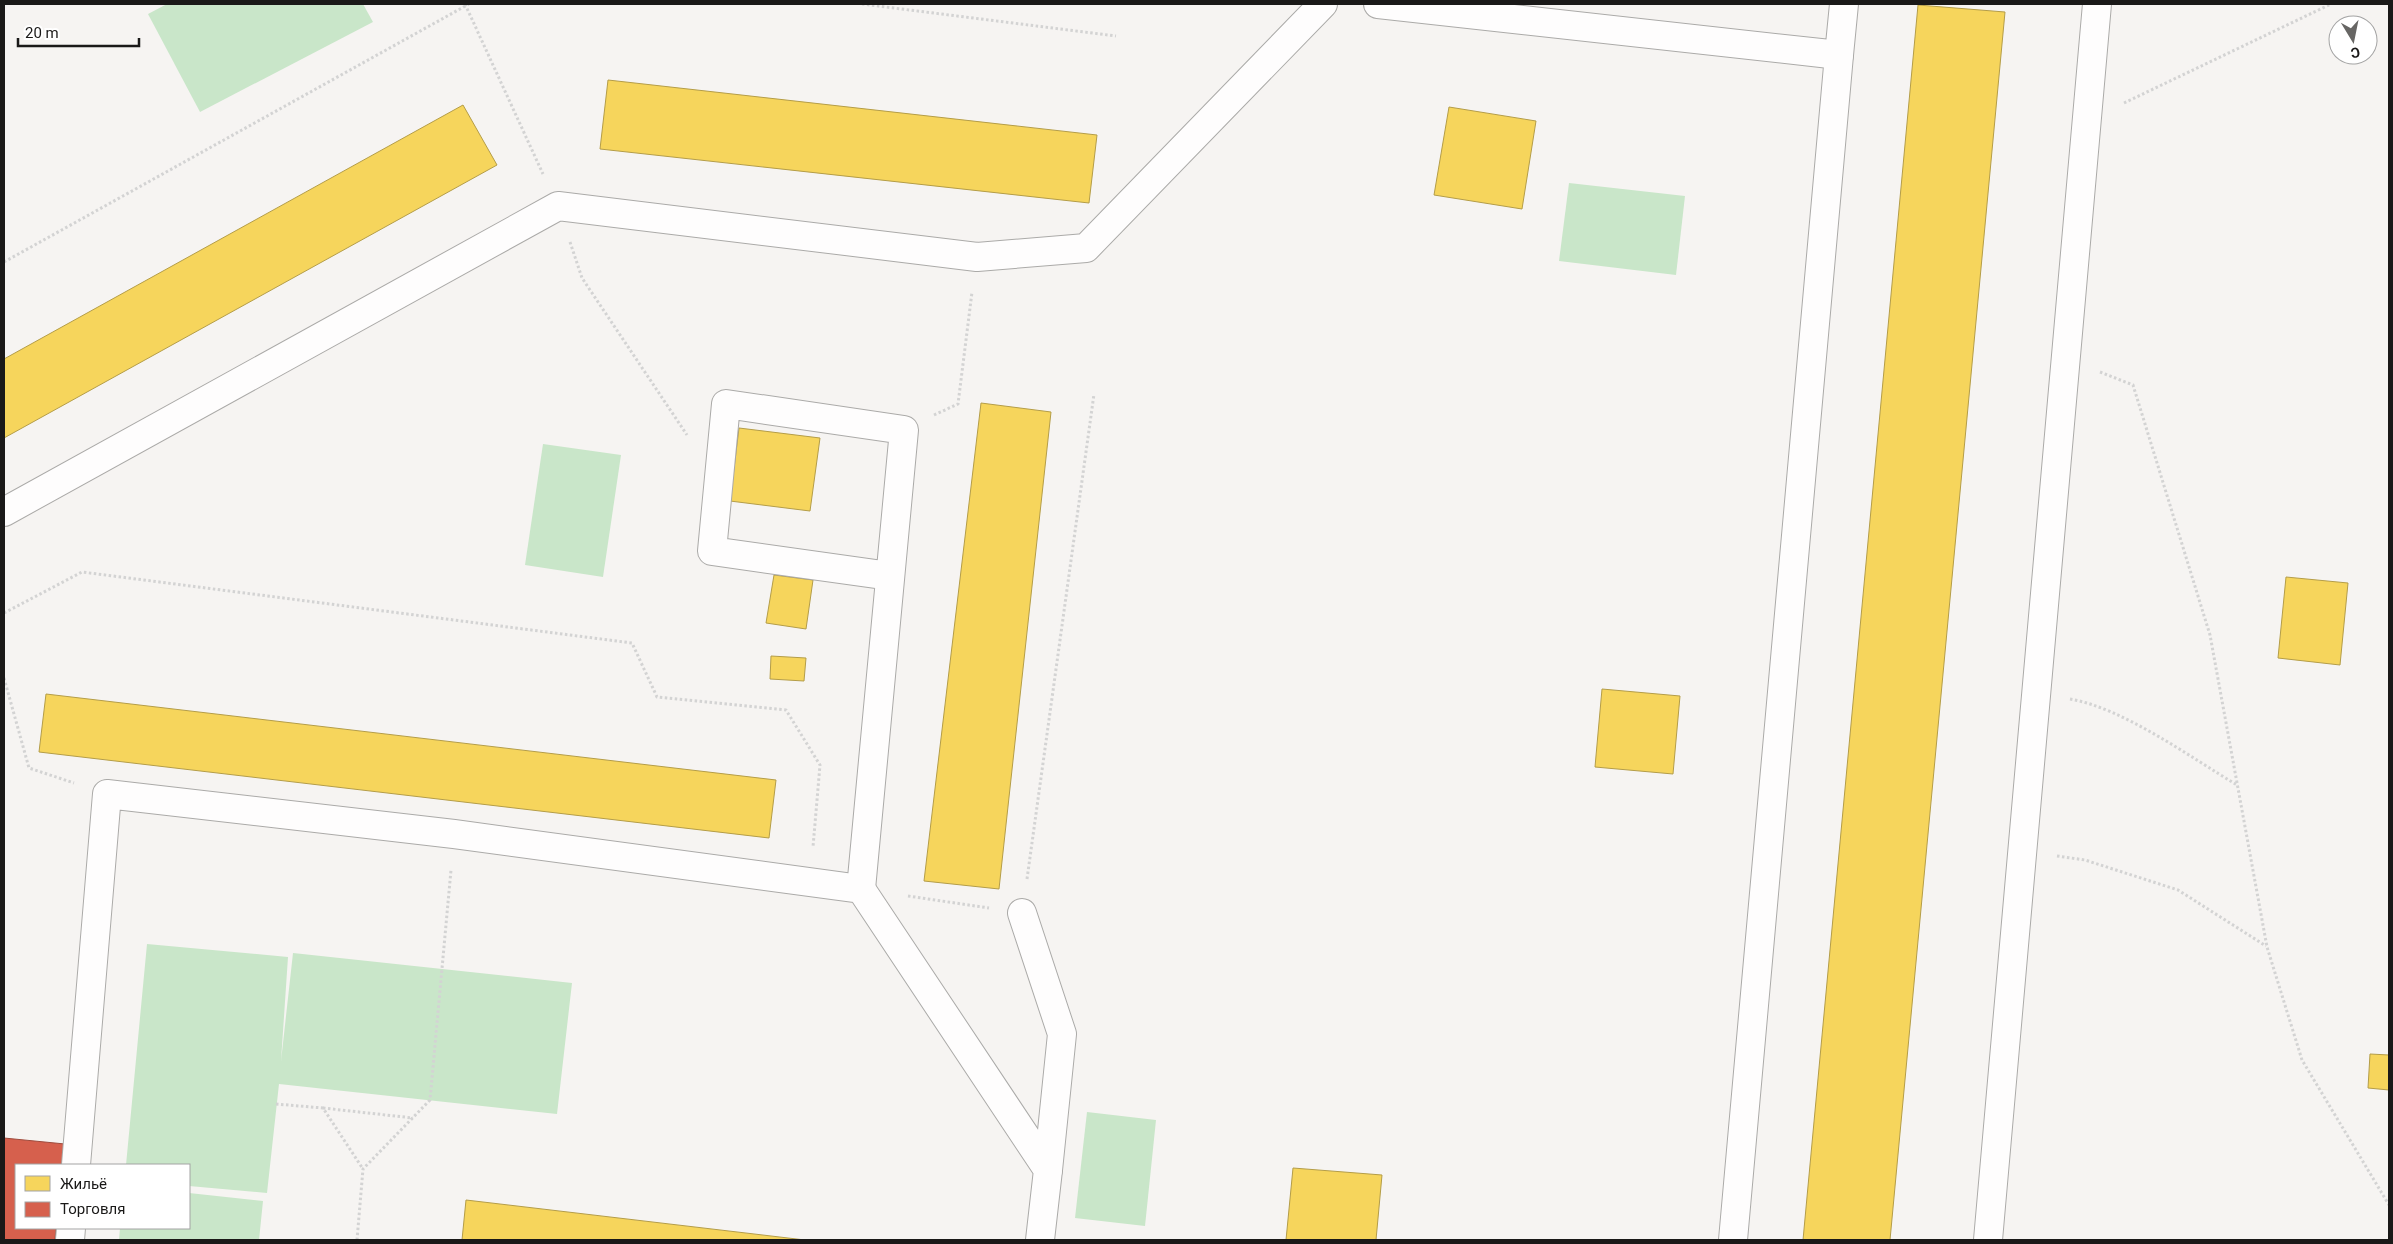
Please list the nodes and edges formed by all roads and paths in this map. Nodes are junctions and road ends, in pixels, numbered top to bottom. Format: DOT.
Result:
graph roads {
  1 [pos="466,4"];
  2 [pos="862,4"];
  3 [pos="1323,4"];
  4 [pos="1378,4"];
  5 [pos="1844,4"];
  6 [pos="2097,4"];
  7 [pos="2331,4"];
  8 [pos="1116,36"];
  9 [pos="1839,55"];
  10 [pos="2086,121"];
  11 [pos="558,206"];
  12 [pos="976,257"];
  13 [pos="4,262"];
  14 [pos="2064,368"];
  15 [pos="1094,394"];
  16 [pos="904,430"];
  17 [pos="719,480"];
  18 [pos="4,512"];
  19 [pos="890,576"];
  20 [pos="4,613"];
  21 [pos="4,678"];
  22 [pos="2036,694"];
  23 [pos="2237,785"];
  24 [pos="107,794"];
  25 [pos="454,834"];
  26 [pos="2022,852"];
  27 [pos="811,883"];
  28 [pos="861,889"];
  29 [pos="1022,913"];
  30 [pos="2267,947"];
  31 [pos="276,1104"];
  32 [pos="323,1108"];
  33 [pos="412,1118"];
  34 [pos="76,1164"];
  35 [pos="363,1169"];
  36 [pos="1048,1170"];
  37 [pos="2389,1206"];
  38 [pos="357,1240"];
  39 [pos="1040,1240"];
  40 [pos="1733,1240"];
  41 [pos="1988,1240"];
  1 -- 11 [label="path"];
  1 -- 13 [label="path"];
  2 -- 8 [label="path"];
  3 -- 12 [label="lane"];
  4 -- 9 [label="lane"];
  5 -- 9 [label="lane"];
  6 -- 10 [label="lane"];
  7 -- 10 [label="path"];
  9 -- 40 [label="lane"];
  10 -- 14 [label="lane"];
  11 -- 12 [label="lane"];
  11 -- 17 [label="path"];
  11 -- 18 [label="lane"];
  12 -- 16 [label="path"];
  14 -- 22 [label="lane"];
  14 -- 23 [label="path"];
  15 -- 29 [label="path"];
  16 -- 17 [label="lane"];
  16 -- 19 [label="lane"];
  17 -- 19 [label="lane"];
  19 -- 28 [label="lane"];
  20 -- 27 [label="path"];
  21 -- 24 [label="path"];
  22 -- 23 [label="path"];
  22 -- 26 [label="lane"];
  23 -- 30 [label="path"];
  24 -- 25 [label="lane"];
  24 -- 34 [label="lane"];
  25 -- 27 [label="lane"];
  25 -- 33 [label="path"];
  26 -- 30 [label="path"];
  26 -- 41 [label="lane"];
  27 -- 28 [label="lane"];
  28 -- 29 [label="path"];
  28 -- 36 [label="lane"];
  29 -- 36 [label="lane"];
  30 -- 37 [label="path"];
  31 -- 32 [label="path"];
  32 -- 33 [label="path"];
  32 -- 35 [label="path"];
  33 -- 35 [label="path"];
  35 -- 38 [label="path"];
  36 -- 39 [label="lane"];
}
